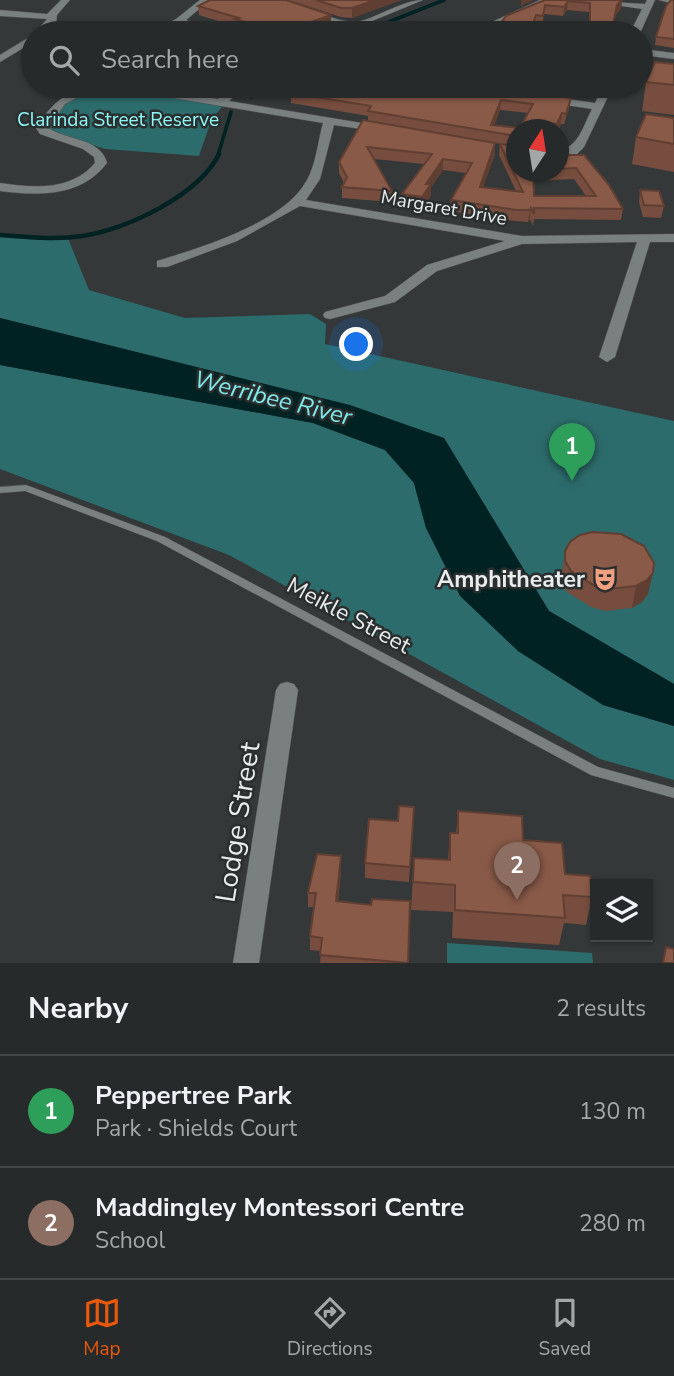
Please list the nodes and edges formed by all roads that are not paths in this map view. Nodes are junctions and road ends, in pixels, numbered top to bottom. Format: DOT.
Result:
graph roads {
  1 [pos="66,0"];
  2 [pos="206,0"];
  3 [pos="271,0"];
  4 [pos="419,0"];
  5 [pos="555,0"];
  6 [pos="583,0"];
  7 [pos="663,0"];
  8 [pos="674,1"];
  9 [pos="649,3"];
  10 [pos="0,12"];
  11 [pos="51,17"];
  12 [pos="51,21"];
  13 [pos="179,21"];
  14 [pos="339,21"];
  15 [pos="367,21"];
  16 [pos="500,21"];
  17 [pos="641,21"];
  18 [pos="21,46"];
  19 [pos="653,53"];
  20 [pos="674,56"];
  21 [pos="0,59"];
  22 [pos="66,98"];
  23 [pos="192,98"];
  24 [pos="226,98"];
  25 [pos="540,98"];
  26 [pos="601,98"];
  27 [pos="221,102"];
  28 [pos="596,106"];
  29 [pos="330,119"];
  30 [pos="398,132"];
  31 [pos="569,153"];
  32 [pos="0,187"];
  33 [pos="298,202"];
  34 [pos="645,237"];
  35 [pos="674,238"];
  36 [pos="522,240"];
  37 [pos="162,264"];
  38 [pos="330,315"];
  39 [pos="607,357"];
  40 [pos="0,489"];
  41 [pos="287,690"];
  42 [pos="674,793"];
  43 [pos="246,963"];
  1 -- 11 [label="street"];
  2 -- 13 [label="street"];
  3 -- 14 [label="street"];
  4 -- 15 [label="street"];
  5 -- 16 [label="street"];
  6 -- 9 [label="street"];
  7 -- 8 [label="street"];
  9 -- 17 [label="street"];
  10 -- 11 [label="street"];
  11 -- 12 [label="street"];
  18 -- 21 [label="street"];
  19 -- 20 [label="street"];
  22 -- 32 [label="street"];
  23 -- 27 [label="street"];
  24 -- 27 [label="street"];
  25 -- 28 [label="street"];
  26 -- 28 [label="street"];
  27 -- 29 [label="street"];
  28 -- 31 [label="street"];
  29 -- 30 [label="street"];
  29 -- 33 [label="street"];
  33 -- 36 [label="street, Margaret Drive"];
  33 -- 37 [label="street"];
  34 -- 35 [label="street, Margaret Drive"];
  34 -- 36 [label="street, Margaret Drive"];
  34 -- 39 [label="street"];
  36 -- 38 [label="street"];
  40 -- 42 [label="lane, Meikle Street"];
  41 -- 43 [label="street, Lodge Street"];
}
